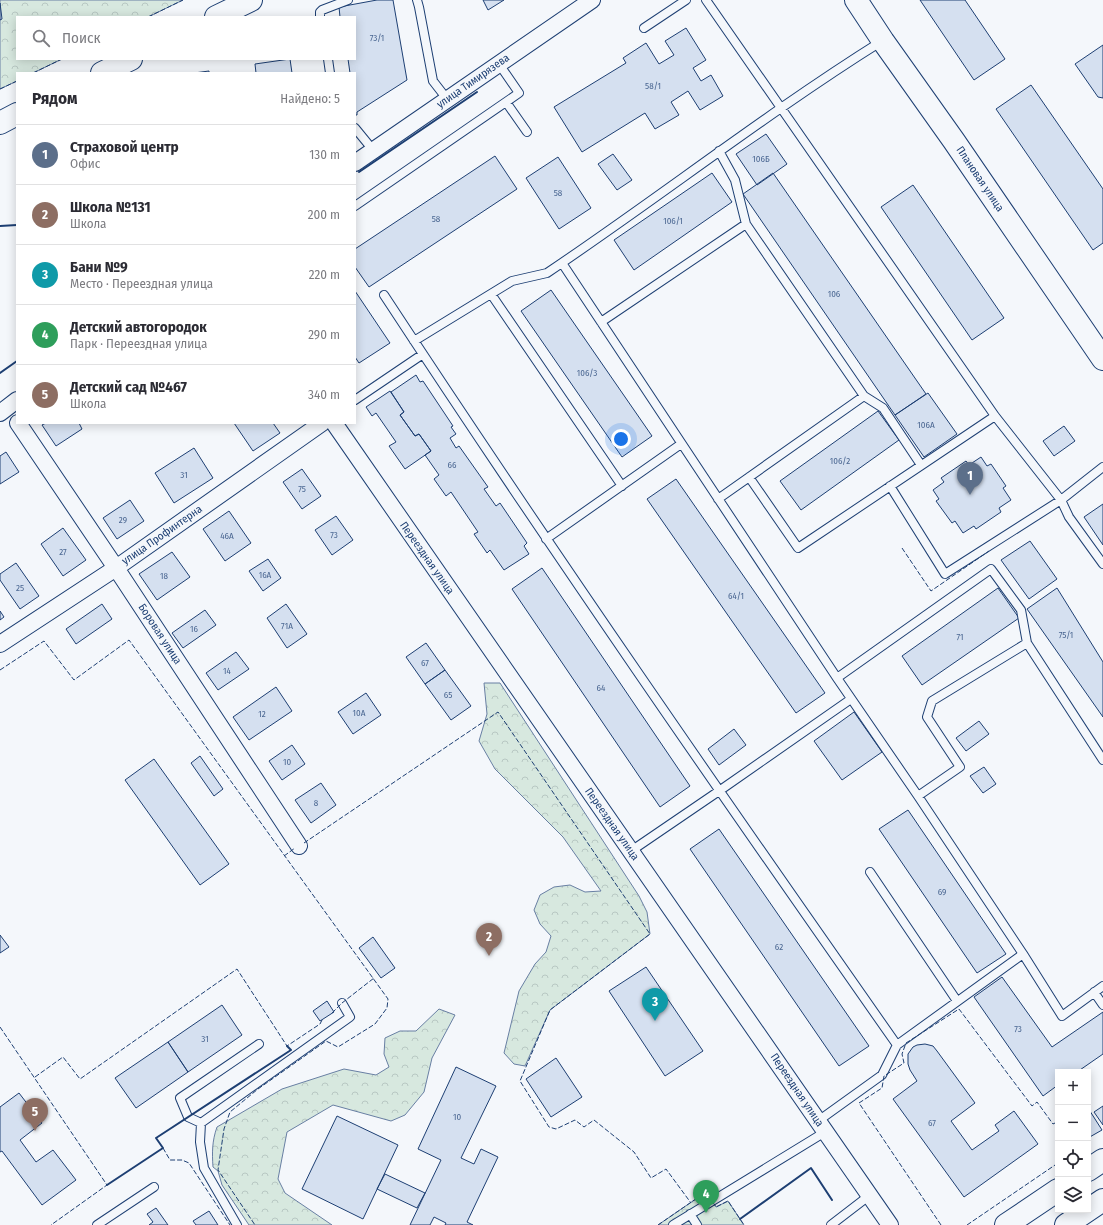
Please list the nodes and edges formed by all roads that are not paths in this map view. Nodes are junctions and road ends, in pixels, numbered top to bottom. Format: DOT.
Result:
graph roads {
  1 [pos="251,0"];
  2 [pos="348,0"];
  3 [pos="417,0"];
  4 [pos="592,0"];
  5 [pos="686,0"];
  6 [pos="706,0"];
  7 [pos="856,0"];
  8 [pos="218,16"];
  9 [pos="320,16"];
  10 [pos="644,28"];
  11 [pos="883,41"];
  12 [pos="128,60"];
  13 [pos="328,60"];
  14 [pos="499,64"];
  15 [pos="104,72"];
  16 [pos="330,72"];
  17 [pos="447,100"];
  18 [pos="506,102"];
  19 [pos="780,108"];
  20 [pos="16,115"];
  21 [pos="0,123"];
  22 [pos="356,129"];
  23 [pos="527,132"];
  24 [pos="373,150"];
  25 [pos="720,150"];
  26 [pos="356,162"];
  27 [pos="356,205"];
  28 [pos="746,224"];
  29 [pos="562,263"];
  30 [pos="491,294"];
  31 [pos="384,295"];
  32 [pos="601,322"];
  33 [pos="414,341"];
  34 [pos="1100,348"];
  35 [pos="423,354"];
  36 [pos="864,396"];
  37 [pos="356,399"];
  38 [pos="8,407"];
  39 [pos="994,416"];
  40 [pos="16,419"];
  41 [pos="19,424"];
  42 [pos="321,424"];
  43 [pos="335,424"];
  44 [pos="682,444"];
  45 [pos="921,465"];
  46 [pos="1103,467"];
  47 [pos="749,477"];
  48 [pos="622,486"];
  49 [pos="890,486"];
  50 [pos="718,499"];
  51 [pos="1062,500"];
  52 [pos="546,538"];
  53 [pos="1103,564"];
  54 [pos="116,568"];
  55 [pos="1027,643"];
  56 [pos="0,644"];
  57 [pos="837,678"];
  58 [pos="850,699"];
  59 [pos="1103,760"];
  60 [pos="719,791"];
  61 [pos="918,796"];
  62 [pos="299,846"];
  63 [pos="631,851"];
  64 [pos="870,872"];
  65 [pos="1024,954"];
  66 [pos="1103,986"];
  67 [pos="1094,992"];
  68 [pos="957,1001"];
  69 [pos="342,1003"];
  70 [pos="1103,1005"];
  71 [pos="259,1044"];
  72 [pos="897,1045"];
  73 [pos="201,1123"];
  74 [pos="822,1127"];
  75 [pos="1103,1160"];
  76 [pos="1091,1168"];
  77 [pos="154,1186"];
  78 [pos="1055,1192"];
  79 [pos="870,1195"];
  80 [pos="1103,1200"];
  81 [pos="690,1214"];
  82 [pos="97,1225"];
  83 [pos="237,1225"];
  84 [pos="673,1225"];
  85 [pos="697,1225"];
  86 [pos="831,1225"];
  87 [pos="890,1225"];
  88 [pos="1006,1225"];
  89 [pos="1066,1225"];
  1 -- 8 [label="main road"];
  2 -- 9 [label="lane"];
  3 -- 17 [label="lane"];
  4 -- 14 [label="street, улица Тимирязева"];
  5 -- 10 [label="lane"];
  6 -- 19 [label="lane"];
  7 -- 11 [label="main road, Плановая улица"];
  11 -- 19 [label="lane"];
  11 -- 34 [label="main road, Плановая улица"];
  12 -- 15 [label="main road"];
  13 -- 16 [label="lane"];
  14 -- 17 [label="street, улица Тимирязева"];
  14 -- 18 [label="lane"];
  17 -- 24 [label="street, улица Тимирязева"];
  18 -- 23 [label="lane"];
  18 -- 27 [label="lane"];
  19 -- 25 [label="lane"];
  19 -- 39 [label="lane"];
  20 -- 21 [label="main road"];
  22 -- 24 [label="lane"];
  24 -- 26 [label="street, улица Тимирязева"];
  25 -- 28 [label="lane"];
  25 -- 29 [label="lane"];
  28 -- 32 [label="lane"];
  28 -- 36 [label="lane"];
  29 -- 30 [label="lane"];
  29 -- 32 [label="lane"];
  30 -- 33 [label="lane"];
  30 -- 48 [label="lane"];
  31 -- 33 [label="lane"];
  32 -- 44 [label="lane"];
  33 -- 35 [label="lane"];
  35 -- 37 [label="lane"];
  35 -- 52 [label="lane"];
  36 -- 45 [label="lane"];
  36 -- 47 [label="lane"];
  38 -- 40 [label="street, Боровая улица"];
  39 -- 45 [label="lane"];
  39 -- 51 [label="lane"];
  41 -- 54 [label="street, Боровая улица"];
  42 -- 54 [label="street, улица Профинтерна"];
  43 -- 63 [label="street, Переездная улица"];
  44 -- 48 [label="lane"];
  44 -- 50 [label="lane"];
  45 -- 49 [label="lane"];
  46 -- 51 [label="lane"];
  47 -- 49 [label="lane"];
  47 -- 50 [label="lane"];
  48 -- 52 [label="lane"];
  49 -- 51 [label="lane"];
  50 -- 57 [label="lane"];
  51 -- 53 [label="lane"];
  52 -- 60 [label="lane"];
  54 -- 56 [label="street, улица Профинтерна"];
  54 -- 62 [label="street, Боровая улица"];
  55 -- 57 [label="lane"];
  55 -- 59 [label="lane"];
  55 -- 61 [label="lane"];
  57 -- 58 [label="lane"];
  58 -- 60 [label="lane"];
  58 -- 61 [label="lane"];
  60 -- 63 [label="lane"];
  60 -- 72 [label="lane"];
  61 -- 65 [label="lane"];
  63 -- 74 [label="street, Переездная улица"];
  64 -- 68 [label="lane"];
  65 -- 67 [label="lane"];
  65 -- 68 [label="lane"];
  66 -- 67 [label="lane"];
  67 -- 70 [label="lane"];
  68 -- 72 [label="lane"];
  69 -- 73 [label="lane"];
  71 -- 73 [label="lane"];
  72 -- 74 [label="lane"];
  73 -- 83 [label="lane"];
  74 -- 79 [label="street, Переездная улица"];
  74 -- 81 [label="lane"];
  75 -- 76 [label="main road"];
  77 -- 82 [label="lane"];
  78 -- 88 [label="main road"];
  79 -- 86 [label="lane"];
  79 -- 87 [label="street, Переездная улица"];
  80 -- 89 [label="main road"];
  81 -- 84 [label="lane"];
  81 -- 85 [label="lane"];
}
